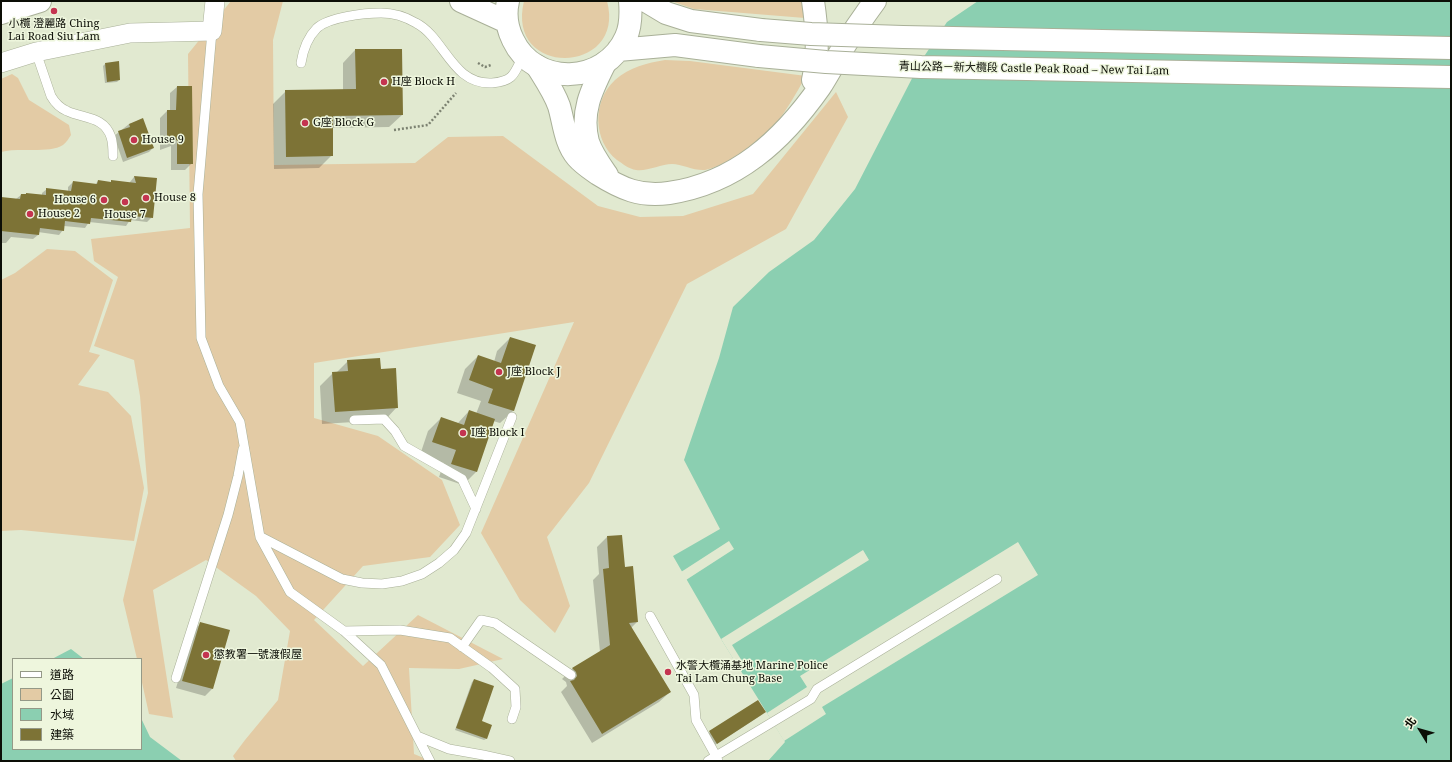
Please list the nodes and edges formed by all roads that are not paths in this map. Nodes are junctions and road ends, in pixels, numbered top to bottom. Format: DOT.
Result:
graph roads {
  1 [pos="40,1"];
  2 [pos="215,1"];
  3 [pos="461,1"];
  4 [pos="508,1"];
  5 [pos="630,1"];
  6 [pos="646,1"];
  7 [pos="813,1"];
  8 [pos="875,1"];
  9 [pos="1,13"];
  10 [pos="507,22"];
  11 [pos="212,31"];
  12 [pos="1451,48"];
  13 [pos="36,52"];
  14 [pos="612,57"];
  15 [pos="530,61"];
  16 [pos="1,63"];
  17 [pos="301,63"];
  18 [pos="1451,76"];
  19 [pos="788,127"];
  20 [pos="113,156"];
  21 [pos="612,182"];
  22 [pos="512,417"];
  23 [pos="354,420"];
  24 [pos="244,443"];
  25 [pos="476,509"];
  26 [pos="260,537"];
  27 [pos="997,579"];
  28 [pos="650,616"];
  29 [pos="344,631"];
  30 [pos="462,647"];
  31 [pos="571,675"];
  32 [pos="176,678"];
  33 [pos="512,719"];
  34 [pos="416,736"];
  35 [pos="714,759"];
  36 [pos="430,761"];
  37 [pos="510,761"];
  1 -- 9 [label="main road"];
  2 -- 11 [label="street"];
  3 -- 10 [label="main road"];
  4 -- 10 [label="main road"];
  5 -- 14 [label="main road"];
  6 -- 12 [label="main road, bridge"];
  7 -- 19 [label="main road"];
  8 -- 19 [label="main road"];
  10 -- 15 [label="main road"];
  11 -- 13 [label="street"];
  11 -- 24 [label="lane"];
  13 -- 16 [label="street"];
  13 -- 20 [label="lane"];
  14 -- 15 [label="main road"];
  14 -- 18 [label="main road, 青山公路－新大欖段 Castle Peak Road – New Tai Lam, bridge"];
  14 -- 21 [label="main road"];
  15 -- 17 [label="lane"];
  15 -- 21 [label="main road"];
  19 -- 21 [label="main road"];
  22 -- 25 [label="lane"];
  23 -- 25 [label="lane"];
  24 -- 26 [label="lane"];
  24 -- 32 [label="lane"];
  25 -- 26 [label="lane"];
  26 -- 29 [label="lane"];
  27 -- 35 [label="lane"];
  28 -- 35 [label="lane"];
  29 -- 30 [label="lane"];
  29 -- 34 [label="lane"];
  30 -- 31 [label="lane"];
  30 -- 33 [label="lane"];
  34 -- 36 [label="lane"];
  34 -- 37 [label="lane"];
}
